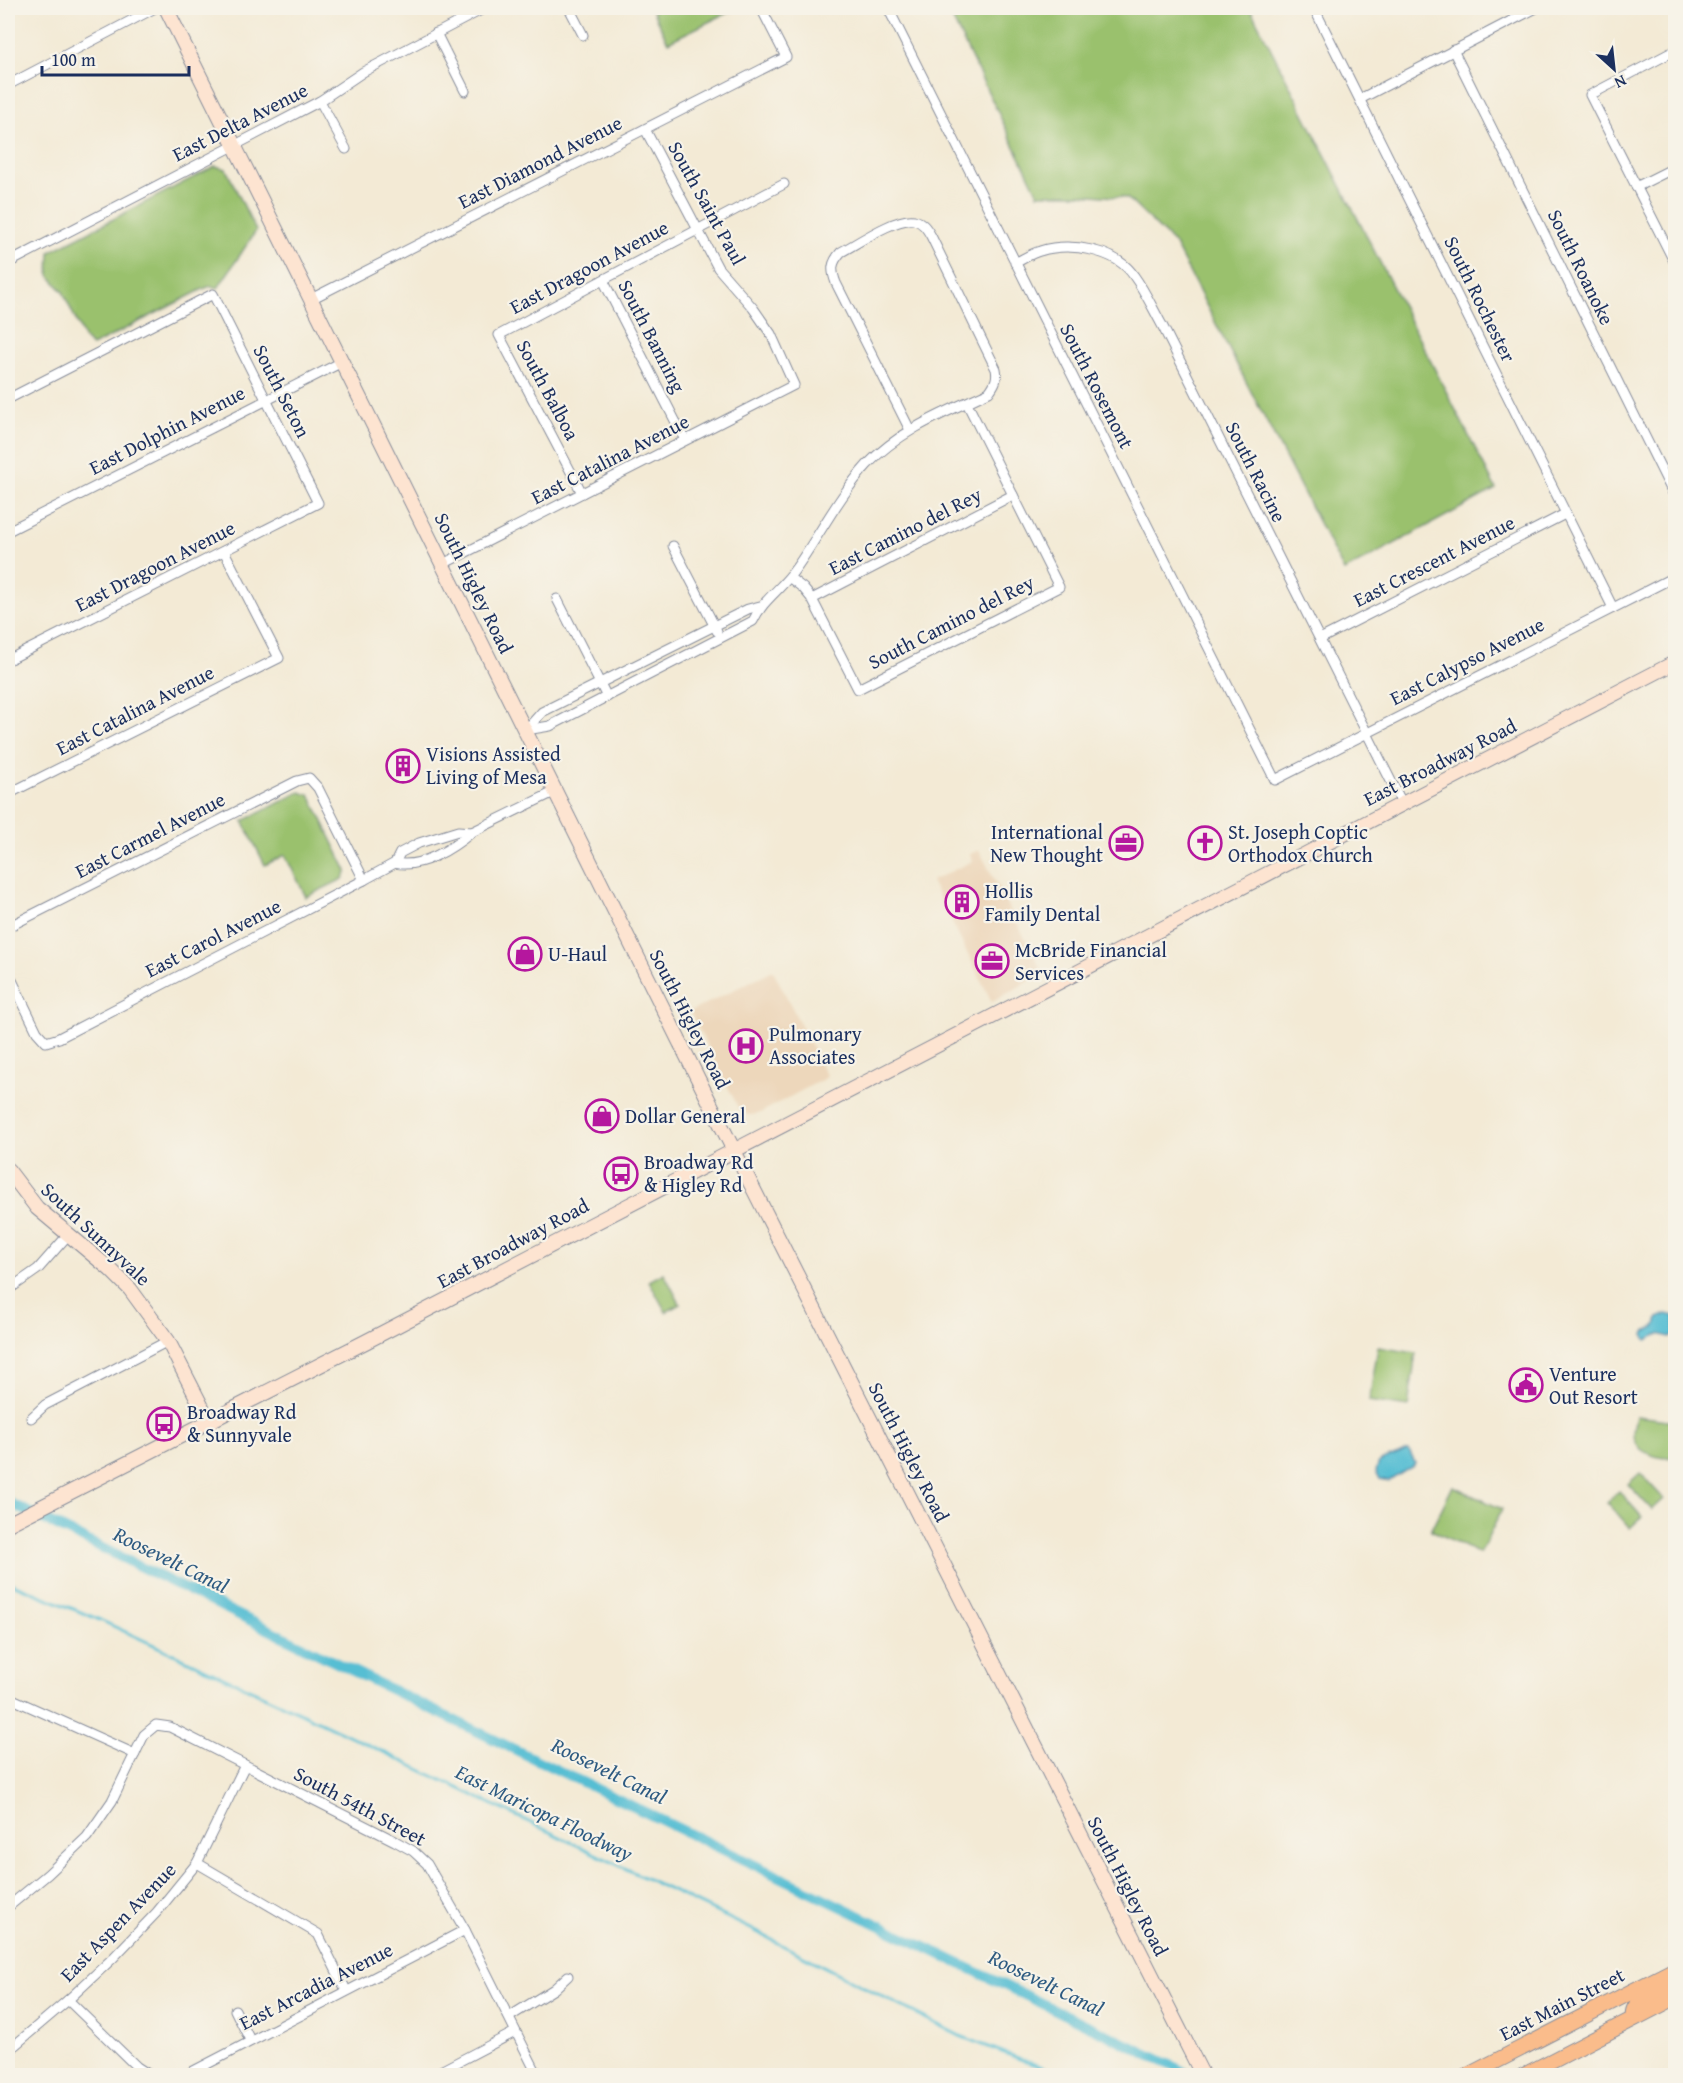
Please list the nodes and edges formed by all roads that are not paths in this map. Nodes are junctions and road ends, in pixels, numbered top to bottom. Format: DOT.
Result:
graph roads {
  1 [pos="155,8"];
  2 [pos="166,8"];
  3 [pos="485,8"];
  4 [pos="569,8"];
  5 [pos="761,8"];
  6 [pos="888,8"];
  7 [pos="1314,8"];
  8 [pos="1536,8"];
  9 [pos="436,33"];
  10 [pos="583,34"];
  11 [pos="1453,50"];
  12 [pos="1676,50"];
  13 [pos="8,85"];
  14 [pos="465,91"];
  15 [pos="1360,99"];
  16 [pos="320,101"];
  17 [pos="645,129"];
  18 [pos="234,145"];
  19 [pos="345,149"];
  20 [pos="1676,167"];
  21 [pos="784,184"];
  22 [pos="1636,188"];
  23 [pos="697,230"];
  24 [pos="8,262"];
  25 [pos="1015,263"];
  26 [pos="1676,265"];
  27 [pos="603,280"];
  28 [pos="311,299"];
  29 [pos="499,335"];
  30 [pos="342,362"];
  31 [pos="794,385"];
  32 [pos="8,399"];
  33 [pos="267,400"];
  34 [pos="967,403"];
  35 [pos="910,430"];
  36 [pos="685,441"];
  37 [pos="582,494"];
  38 [pos="1013,495"];
  39 [pos="1676,499"];
  40 [pos="318,503"];
  41 [pos="1565,514"];
  42 [pos="8,531"];
  43 [pos="673,546"];
  44 [pos="224,551"];
  45 [pos="443,564"];
  46 [pos="1676,576"];
  47 [pos="790,578"];
  48 [pos="557,599"];
  49 [pos="812,599"];
  50 [pos="760,606"];
  51 [pos="1613,608"];
  52 [pos="714,626"];
  53 [pos="721,639"];
  54 [pos="1320,639"];
  55 [pos="8,660"];
  56 [pos="1676,662"];
  57 [pos="600,683"];
  58 [pos="607,697"];
  59 [pos="526,730"];
  60 [pos="1367,733"];
  61 [pos="1275,780"];
  62 [pos="556,791"];
  63 [pos="8,794"];
  64 [pos="1402,803"];
  65 [pos="472,832"];
  66 [pos="395,863"];
  67 [pos="364,880"];
  68 [pos="8,927"];
  69 [pos="8,972"];
  70 [pos="734,1150"];
  71 [pos="8,1170"];
  72 [pos="68,1236"];
  73 [pos="8,1290"];
  74 [pos="168,1341"];
  75 [pos="31,1418"];
  76 [pos="209,1421"];
  77 [pos="8,1524"];
  78 [pos="8,1697"];
  79 [pos="135,1754"];
  80 [pos="245,1765"];
  81 [pos="197,1863"];
  82 [pos="8,1907"];
  83 [pos="465,1930"];
  84 [pos="1676,1969"];
  85 [pos="568,1976"];
  86 [pos="1676,1979"];
  87 [pos="346,1990"];
  88 [pos="1676,1997"];
  89 [pos="68,2000"];
  90 [pos="235,2010"];
  91 [pos="509,2017"];
  92 [pos="1634,2018"];
  93 [pos="515,2032"];
  94 [pos="250,2040"];
  95 [pos="8,2051"];
  96 [pos="1201,2072"];
  97 [pos="151,2076"];
  98 [pos="184,2076"];
  99 [pos="431,2076"];
  100 [pos="538,2076"];
  101 [pos="1467,2076"];
  102 [pos="1523,2076"];
  1 -- 13 [label="street"];
  2 -- 18 [label="main road, South Higley Road"];
  3 -- 9 [label="street, East Delta Avenue"];
  4 -- 10 [label="street"];
  5 -- 17 [label="street, East Diamond Avenue"];
  6 -- 25 [label="street, South Rosemont"];
  7 -- 15 [label="street, South Rochester"];
  8 -- 11 [label="street"];
  9 -- 14 [label="street"];
  9 -- 16 [label="street, East Delta Avenue"];
  11 -- 15 [label="street"];
  11 -- 39 [label="street, South Roanoke"];
  12 -- 22 [label="street"];
  15 -- 41 [label="street, South Rochester"];
  16 -- 18 [label="street, East Delta Avenue"];
  16 -- 19 [label="street"];
  17 -- 23 [label="street, South Saint Paul"];
  17 -- 28 [label="street, East Diamond Avenue"];
  18 -- 24 [label="street, East Delta Avenue"];
  18 -- 28 [label="main road, South Higley Road"];
  20 -- 22 [label="street"];
  21 -- 23 [label="street, East Dragoon Avenue"];
  22 -- 26 [label="street"];
  23 -- 27 [label="street, East Dragoon Avenue"];
  23 -- 31 [label="street, South Saint Paul"];
  25 -- 54 [label="street, South Racine"];
  25 -- 61 [label="street, South Rosemont"];
  27 -- 29 [label="street, East Dragoon Avenue"];
  27 -- 36 [label="street, South Banning"];
  28 -- 30 [label="main road, South Higley Road"];
  29 -- 37 [label="street, South Balboa"];
  30 -- 33 [label="street, East Dolphin Avenue"];
  30 -- 45 [label="main road, South Higley Road"];
  31 -- 36 [label="street, East Catalina Avenue"];
  32 -- 33 [label="street, South Seton"];
  33 -- 40 [label="street, South Seton"];
  33 -- 42 [label="street, East Dolphin Avenue"];
  34 -- 35 [label="street"];
  34 -- 35 [label="street"];
  34 -- 38 [label="street, South Camino del Rey"];
  35 -- 47 [label="street"];
  36 -- 37 [label="street, East Catalina Avenue"];
  37 -- 45 [label="street, East Catalina Avenue"];
  38 -- 49 [label="street, East Camino del Rey"];
  38 -- 49 [label="street, South Camino del Rey"];
  40 -- 44 [label="street, East Dragoon Avenue"];
  41 -- 51 [label="street, South Rochester"];
  41 -- 54 [label="street, East Crescent Avenue"];
  43 -- 52 [label="street"];
  44 -- 55 [label="street, East Dragoon Avenue"];
  44 -- 63 [label="street, East Catalina Avenue"];
  45 -- 59 [label="main road, South Higley Road"];
  46 -- 51 [label="street, East Calypso Avenue"];
  47 -- 49 [label="street, South Camino del Rey"];
  47 -- 50 [label="street"];
  48 -- 57 [label="street"];
  50 -- 52 [label="street"];
  50 -- 53 [label="street"];
  51 -- 60 [label="street, East Calypso Avenue"];
  52 -- 53 [label="street"];
  52 -- 57 [label="street"];
  53 -- 58 [label="street"];
  54 -- 60 [label="street, South Racine"];
  56 -- 64 [label="main road, East Broadway Road"];
  57 -- 58 [label="street"];
  57 -- 59 [label="street"];
  58 -- 59 [label="street"];
  59 -- 62 [label="main road, South Higley Road"];
  60 -- 61 [label="street, East Calypso Avenue"];
  60 -- 64 [label="street, South Racine"];
  62 -- 65 [label="street, East Carol Avenue"];
  62 -- 70 [label="main road, South Higley Road"];
  64 -- 70 [label="main road, East Broadway Road"];
  65 -- 66 [label="street, East Carol Avenue"];
  65 -- 66 [label="street, East Carol Avenue"];
  66 -- 67 [label="street, East Carol Avenue"];
  67 -- 68 [label="street, East Carmel Avenue"];
  67 -- 69 [label="street, East Carol Avenue"];
  70 -- 76 [label="main road, East Broadway Road"];
  70 -- 96 [label="main road, South Higley Road"];
  71 -- 72 [label="main road, South Sunnyvale"];
  72 -- 73 [label="street"];
  72 -- 74 [label="main road, South Sunnyvale"];
  74 -- 75 [label="street"];
  74 -- 76 [label="main road, South Sunnyvale"];
  76 -- 77 [label="main road, East Broadway Road"];
  78 -- 79 [label="street"];
  79 -- 80 [label="street, South 54th Street"];
  79 -- 82 [label="street"];
  80 -- 81 [label="street, East Aspen Avenue"];
  80 -- 83 [label="street, South 54th Street"];
  81 -- 87 [label="street"];
  81 -- 89 [label="street, East Aspen Avenue"];
  83 -- 87 [label="street, East Arcadia Avenue"];
  83 -- 91 [label="street, South 54th Street"];
  84 -- 101 [label="main road, East Main Street"];
  85 -- 91 [label="street"];
  86 -- 92 [label="main road"];
  87 -- 94 [label="street, East Arcadia Avenue"];
  88 -- 92 [label="main road"];
  89 -- 95 [label="street, East Aspen Avenue"];
  89 -- 97 [label="street"];
  90 -- 94 [label="street"];
  91 -- 93 [label="street, South 54th Street"];
  92 -- 102 [label="main road"];
  93 -- 99 [label="street"];
  93 -- 100 [label="street, South 54th Street"];
  94 -- 98 [label="street, East Arcadia Avenue"];
}
